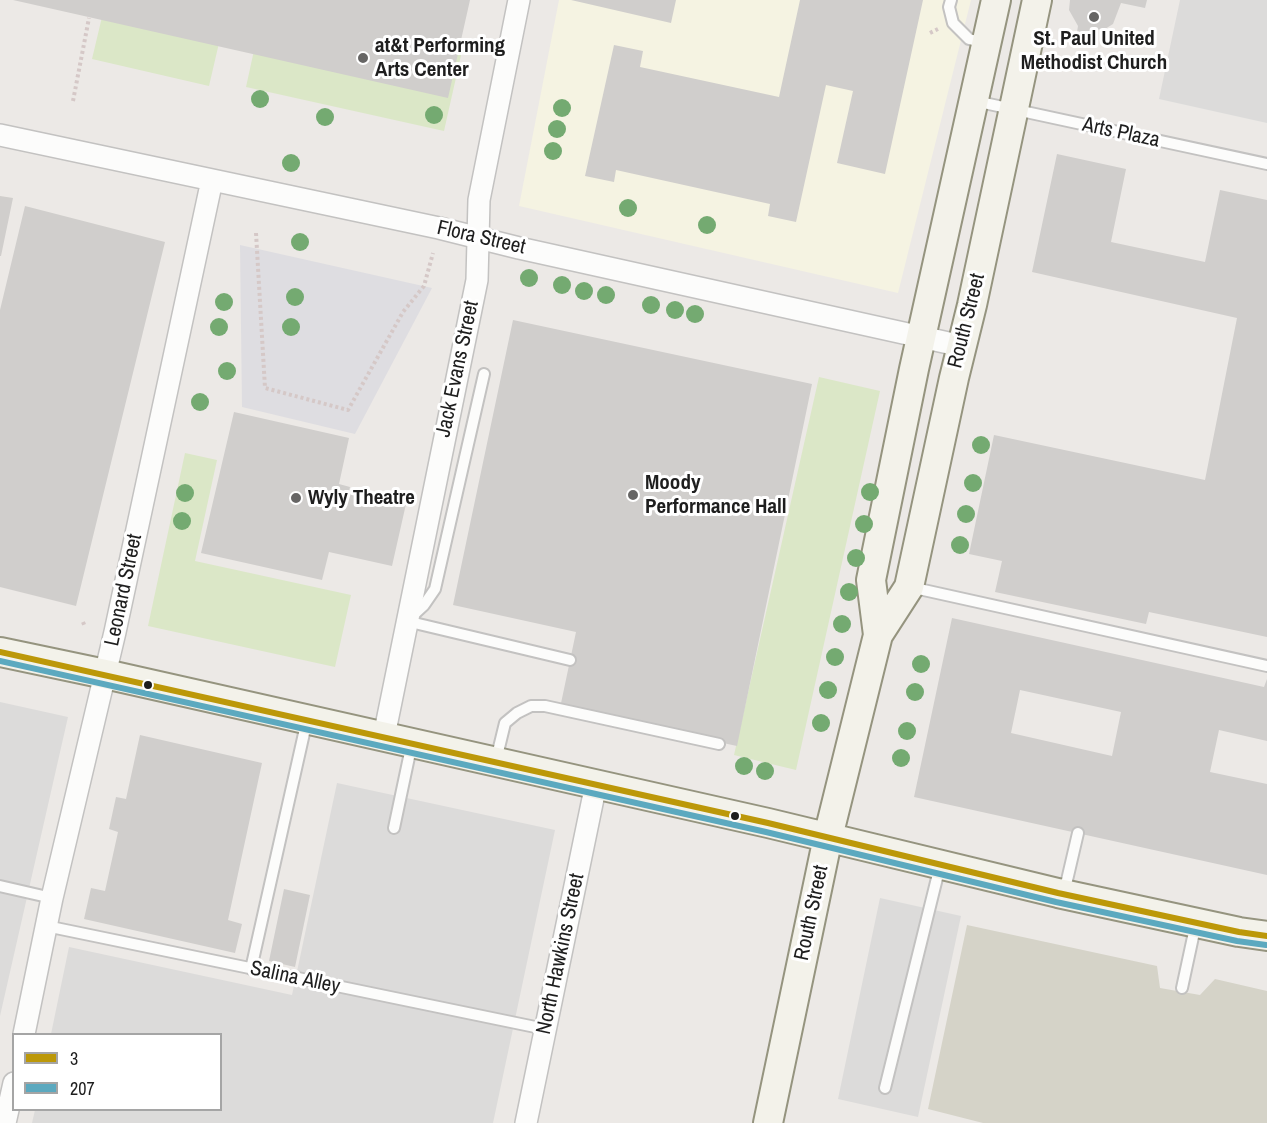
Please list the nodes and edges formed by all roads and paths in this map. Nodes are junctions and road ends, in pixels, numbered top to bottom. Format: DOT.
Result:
graph roads {
  1 [pos="519,0"];
  2 [pos="951,0"];
  3 [pos="996,0"];
  4 [pos="1037,0"];
  5 [pos="89,18"];
  6 [pos="988,43"];
  7 [pos="73,101"];
  8 [pos="975,101"];
  9 [pos="1014,110"];
  10 [pos="0,135"];
  11 [pos="1267,164"];
  12 [pos="212,180"];
  13 [pos="256,233"];
  14 [pos="478,237"];
  15 [pos="433,253"];
  16 [pos="921,337"];
  17 [pos="962,346"];
  18 [pos="484,374"];
  19 [pos="909,586"];
  20 [pos="406,621"];
  21 [pos="83,622"];
  22 [pos="85,627"];
  23 [pos="878,635"];
  24 [pos="0,652"];
  25 [pos="570,660"];
  26 [pos="1267,666"];
  27 [pos="105,674"];
  28 [pos="308,719"];
  29 [pos="384,736"];
  30 [pos="412,743"];
  31 [pos="719,744"];
  32 [pos="495,762"];
  33 [pos="596,784"];
  34 [pos="394,828"];
  35 [pos="1078,833"];
  36 [pos="828,837"];
  37 [pos="941,863"];
  38 [pos="0,886"];
  39 [pos="1064,894"];
  40 [pos="52,898"];
  41 [pos="1197,923"];
  42 [pos="46,926"];
  43 [pos="1267,936"];
  44 [pos="251,969"];
  45 [pos="1182,988"];
  46 [pos="545,1029"];
  47 [pos="24,1033"];
  48 [pos="885,1088"];
  49 [pos="12,1092"];
  50 [pos="5,1123"];
  51 [pos="526,1123"];
  52 [pos="768,1123"];
  1 -- 14 [label="street, Jack Evans Street"];
  2 -- 6 [label="lane"];
  3 -- 6 [label="street, Routh Street"];
  4 -- 9 [label="street, Routh Street"];
  5 -- 7 [label="path"];
  6 -- 8 [label="street, Routh Street"];
  8 -- 9 [label="lane, Arts Plaza"];
  8 -- 16 [label="street, Routh Street"];
  9 -- 11 [label="lane, Arts Plaza"];
  9 -- 17 [label="street, Routh Street"];
  10 -- 12 [label="street, Flora Street"];
  12 -- 14 [label="street, Flora Street"];
  12 -- 27 [label="street, Leonard Street"];
  13 -- 15 [label="path"];
  14 -- 16 [label="street, Flora Street"];
  14 -- 20 [label="street, Jack Evans Street"];
  16 -- 17 [label="street, Flora Street"];
  16 -- 23 [label="street, Routh Street"];
  17 -- 19 [label="street, Routh Street"];
  18 -- 20 [label="lane"];
  19 -- 23 [label="street, Routh Street"];
  19 -- 26 [label="lane"];
  20 -- 25 [label="lane"];
  20 -- 29 [label="street, Jack Evans Street"];
  21 -- 22 [label="path"];
  23 -- 36 [label="street, Routh Street"];
  24 -- 27 [label="street"];
  27 -- 28 [label="street"];
  27 -- 40 [label="street, Leonard Street"];
  28 -- 29 [label="street"];
  28 -- 44 [label="lane"];
  29 -- 30 [label="street"];
  30 -- 32 [label="street"];
  30 -- 34 [label="lane"];
  31 -- 32 [label="lane"];
  32 -- 33 [label="street"];
  33 -- 36 [label="street"];
  33 -- 46 [label="street, North Hawkins Street"];
  35 -- 39 [label="lane"];
  36 -- 37 [label="street"];
  36 -- 52 [label="street, Routh Street"];
  37 -- 39 [label="street"];
  37 -- 48 [label="lane"];
  38 -- 40 [label="lane"];
  39 -- 41 [label="street"];
  40 -- 42 [label="street, Leonard Street"];
  41 -- 43 [label="street"];
  41 -- 45 [label="lane"];
  42 -- 44 [label="lane, Salina Alley"];
  42 -- 47 [label="street, Leonard Street"];
  44 -- 46 [label="lane, Salina Alley"];
  46 -- 51 [label="street, North Hawkins Street"];
  49 -- 50 [label="street"];
}
